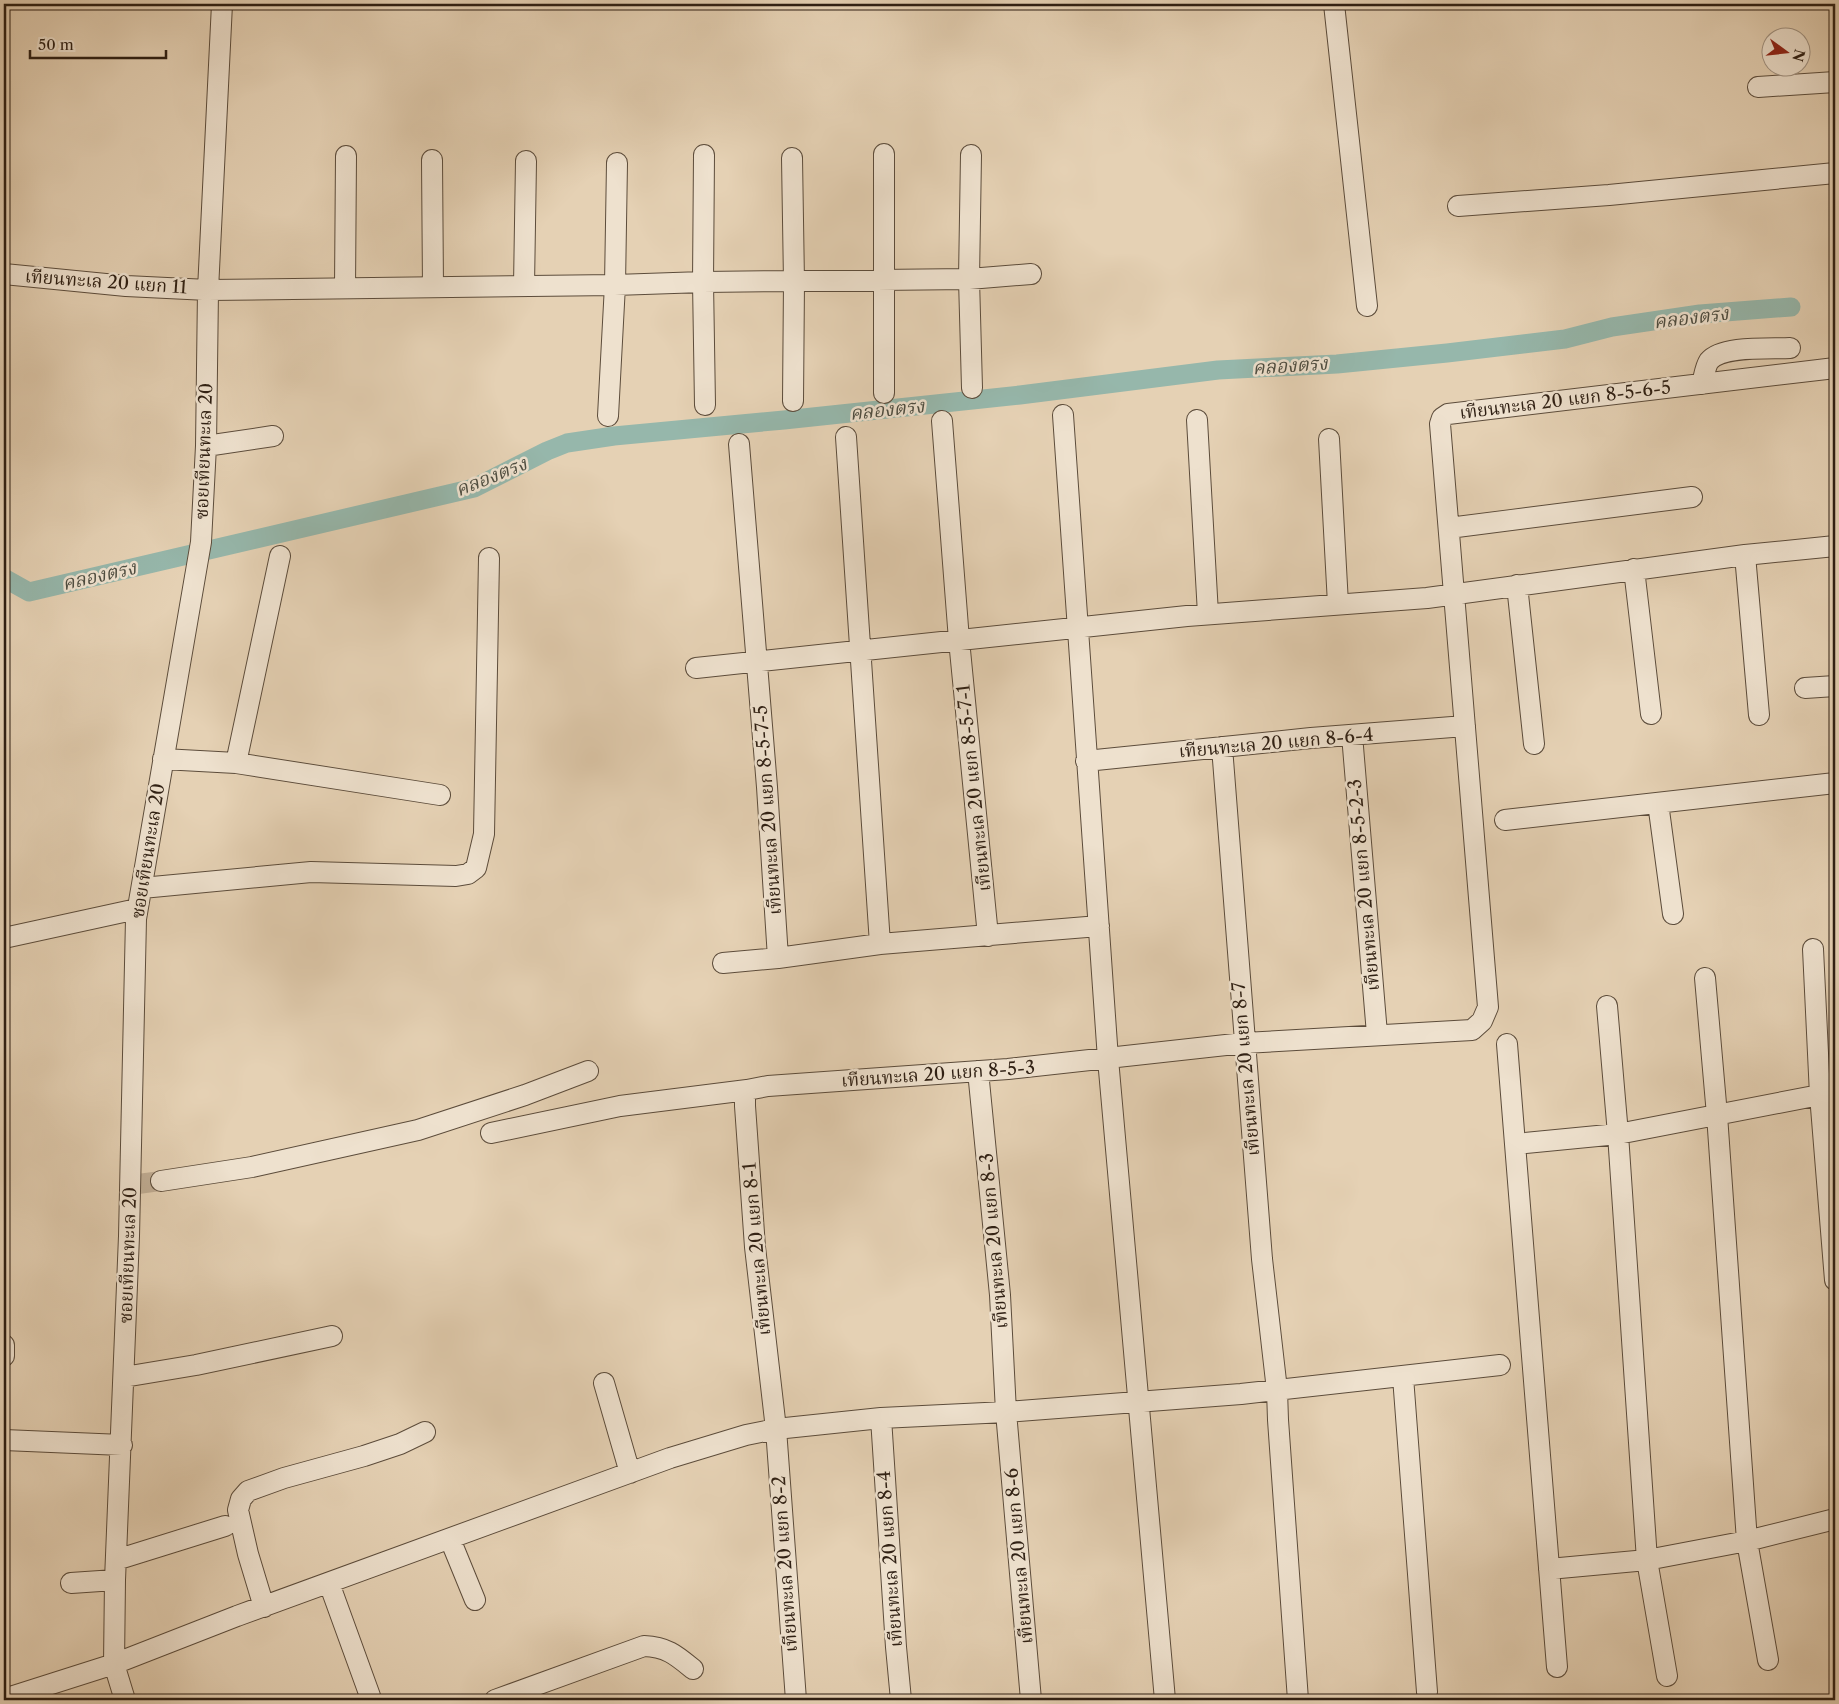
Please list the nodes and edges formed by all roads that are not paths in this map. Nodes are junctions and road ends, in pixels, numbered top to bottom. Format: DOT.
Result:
graph roads {
  1 [pos="222,4"];
  2 [pos="1334,4"];
  3 [pos="1835,82"];
  4 [pos="1758,87"];
  5 [pos="884,154"];
  6 [pos="704,155"];
  7 [pos="971,155"];
  8 [pos="346,156"];
  9 [pos="792,158"];
  10 [pos="432,160"];
  11 [pos="526,161"];
  12 [pos="617,163"];
  13 [pos="1835,173"];
  14 [pos="1458,206"];
  15 [pos="4,274"];
  16 [pos="1031,274"];
  17 [pos="883,280"];
  18 [pos="969,280"];
  19 [pos="703,282"];
  20 [pos="794,282"];
  21 [pos="616,285"];
  22 [pos="524,286"];
  23 [pos="433,287"];
  24 [pos="345,288"];
  25 [pos="208,290"];
  26 [pos="1366,306"];
  27 [pos="1790,348"];
  28 [pos="1835,368"];
  29 [pos="1702,384"];
  30 [pos="972,388"];
  31 [pos="884,392"];
  32 [pos="793,401"];
  33 [pos="705,405"];
  34 [pos="1063,415"];
  35 [pos="608,416"];
  36 [pos="1197,420"];
  37 [pos="942,421"];
  38 [pos="273,436"];
  39 [pos="846,437"];
  40 [pos="1329,439"];
  41 [pos="739,444"];
  42 [pos="206,446"];
  43 [pos="1692,497"];
  44 [pos="1448,528"];
  45 [pos="1835,546"];
  46 [pos="1745,555"];
  47 [pos="280,556"];
  48 [pos="489,558"];
  49 [pos="1634,569"];
  50 [pos="1517,585"];
  51 [pos="1455,593"];
  52 [pos="1338,604"];
  53 [pos="1208,614"];
  54 [pos="1077,628"];
  55 [pos="959,640"];
  56 [pos="861,650"];
  57 [pos="757,661"];
  58 [pos="696,668"];
  59 [pos="1835,686"];
  60 [pos="1804,688"];
  61 [pos="1651,714"];
  62 [pos="1759,715"];
  63 [pos="1465,726"];
  64 [pos="1352,735"];
  65 [pos="1534,744"];
  66 [pos="1222,747"];
  67 [pos="163,759"];
  68 [pos="1086,762"];
  69 [pos="236,763"];
  70 [pos="1835,783"];
  71 [pos="440,795"];
  72 [pos="1658,803"];
  73 [pos="1505,820"];
  74 [pos="142,888"];
  75 [pos="138,909"];
  76 [pos="1673,914"];
  77 [pos="1099,926"];
  78 [pos="988,936"];
  79 [pos="4,938"];
  80 [pos="880,944"];
  81 [pos="1813,949"];
  82 [pos="778,958"];
  83 [pos="723,963"];
  84 [pos="1705,978"];
  85 [pos="1607,1006"];
  86 [pos="1377,1034"];
  87 [pos="1244,1043"];
  88 [pos="1507,1044"];
  89 [pos="1108,1059"];
  90 [pos="588,1071"];
  91 [pos="978,1071"];
  92 [pos="747,1090"];
  93 [pos="1828,1093"];
  94 [pos="1717,1115"];
  95 [pos="491,1133"];
  96 [pos="1618,1134"];
  97 [pos="1515,1144"];
  98 [pos="161,1181"];
  99 [pos="1835,1280"];
  100 [pos="332,1336"];
  101 [pos="4,1345"];
  102 [pos="4,1356"];
  103 [pos="1500,1365"];
  104 [pos="124,1377"];
  105 [pos="1403,1377"];
  106 [pos="604,1383"];
  107 [pos="1277,1390"];
  108 [pos="1137,1400"];
  109 [pos="1006,1412"];
  110 [pos="881,1418"];
  111 [pos="776,1429"];
  112 [pos="425,1432"];
  113 [pos="4,1440"];
  114 [pos="122,1445"];
  115 [pos="630,1473"];
  116 [pos="1835,1519"];
  117 [pos="225,1526"];
  118 [pos="450,1539"];
  119 [pos="1746,1541"];
  120 [pos="116,1560"];
  121 [pos="1647,1560"];
  122 [pos="1549,1569"];
  123 [pos="115,1580"];
  124 [pos="70,1583"];
  125 [pos="328,1584"];
  126 [pos="475,1600"];
  127 [pos="264,1607"];
  128 [pos="1768,1660"];
  129 [pos="114,1664"];
  130 [pos="1557,1667"];
  131 [pos="693,1669"];
  132 [pos="1667,1676"];
  133 [pos="1427,1692"];
  134 [pos="370,1696"];
  135 [pos="4,1699"];
  136 [pos="125,1700"];
  137 [pos="495,1700"];
  138 [pos="796,1700"];
  139 [pos="902,1700"];
  140 [pos="1032,1700"];
  141 [pos="1165,1700"];
  142 [pos="1298,1700"];
  1 -- 25 [label="street, ซอยเทียนทะเล 20"];
  2 -- 26 [label="street"];
  3 -- 4 [label="street"];
  5 -- 17 [label="street"];
  6 -- 19 [label="street"];
  7 -- 18 [label="street"];
  8 -- 24 [label="street"];
  9 -- 20 [label="street"];
  10 -- 23 [label="street"];
  11 -- 22 [label="street"];
  12 -- 21 [label="street"];
  13 -- 14 [label="street"];
  15 -- 25 [label="street, เทียนทะเล 20 แยก 11"];
  16 -- 18 [label="street, เทียนทะเล 20 แยก 11"];
  17 -- 18 [label="street, เทียนทะเล 20 แยก 11"];
  17 -- 20 [label="street, เทียนทะเล 20 แยก 11"];
  17 -- 31 [label="street"];
  18 -- 30 [label="street"];
  19 -- 20 [label="street, เทียนทะเล 20 แยก 11"];
  19 -- 21 [label="street, เทียนทะเล 20 แยก 11"];
  19 -- 33 [label="street"];
  20 -- 32 [label="street"];
  21 -- 22 [label="street, เทียนทะเล 20 แยก 11"];
  21 -- 35 [label="street"];
  22 -- 23 [label="street, เทียนทะเล 20 แยก 11"];
  23 -- 24 [label="street, เทียนทะเล 20 แยก 11"];
  24 -- 25 [label="street, เทียนทะเล 20 แยก 11"];
  25 -- 42 [label="street, ซอยเทียนทะเล 20"];
  27 -- 29 [label="street"];
  28 -- 29 [label="street, เทียนทะเล 20 แยก 8-5-6-5"];
  29 -- 44 [label="street, เทียนทะเล 20 แยก 8-5-6-5"];
  34 -- 54 [label="street"];
  36 -- 53 [label="street"];
  37 -- 55 [label="street, เทียนทะเล 20 แยก 8-5-7-1"];
  38 -- 42 [label="street"];
  39 -- 56 [label="street"];
  40 -- 52 [label="street"];
  41 -- 57 [label="street, เทียนทะเล 20 แยก 8-5-7-5"];
  42 -- 67 [label="street, ซอยเทียนทะเล 20"];
  43 -- 44 [label="street"];
  44 -- 51 [label="street, เทียนทะเล 20 แยก 8-5-6-5"];
  45 -- 46 [label="street"];
  46 -- 49 [label="street"];
  46 -- 62 [label="street"];
  47 -- 69 [label="street"];
  48 -- 74 [label="street"];
  49 -- 50 [label="street"];
  49 -- 61 [label="street"];
  50 -- 51 [label="street"];
  50 -- 65 [label="street"];
  51 -- 52 [label="street"];
  51 -- 63 [label="street, เทียนทะเล 20 แยก 8-5-6-5"];
  52 -- 53 [label="street"];
  53 -- 54 [label="street"];
  54 -- 55 [label="street"];
  54 -- 68 [label="street"];
  55 -- 56 [label="street"];
  55 -- 78 [label="street, เทียนทะเล 20 แยก 8-5-7-1"];
  56 -- 57 [label="street"];
  56 -- 80 [label="street"];
  57 -- 58 [label="street"];
  57 -- 82 [label="street, เทียนทะเล 20 แยก 8-5-7-5"];
  59 -- 60 [label="street"];
  63 -- 64 [label="street, เทียนทะเล 20 แยก 8-6-4"];
  63 -- 86 [label="street, เทียนทะเล 20 แยก 8-5-6-5"];
  64 -- 66 [label="street, เทียนทะเล 20 แยก 8-6-4"];
  64 -- 86 [label="street, เทียนทะเล 20 แยก 8-5-2-3"];
  66 -- 68 [label="street, เทียนทะเล 20 แยก 8-6-4"];
  66 -- 87 [label="street, เทียนทะเล 20 แยก 8-7"];
  67 -- 69 [label="street"];
  67 -- 74 [label="street, ซอยเทียนทะเล 20"];
  68 -- 77 [label="street"];
  69 -- 71 [label="street"];
  70 -- 72 [label="street"];
  72 -- 73 [label="street"];
  72 -- 76 [label="street"];
  74 -- 75 [label="street, ซอยเทียนทะเล 20"];
  75 -- 79 [label="street"];
  75 -- 104 [label="street, ซอยเทียนทะเล 20"];
  77 -- 78 [label="street"];
  77 -- 89 [label="street"];
  78 -- 80 [label="street"];
  80 -- 82 [label="street"];
  81 -- 93 [label="street"];
  82 -- 83 [label="street"];
  84 -- 94 [label="street"];
  85 -- 96 [label="street"];
  86 -- 87 [label="street, เทียนทะเล 20 แยก 8-5-3"];
  87 -- 89 [label="street, เทียนทะเล 20 แยก 8-5-3"];
  87 -- 107 [label="street, เทียนทะเล 20 แยก 8-7"];
  88 -- 97 [label="street"];
  89 -- 91 [label="street, เทียนทะเล 20 แยก 8-5-3"];
  89 -- 108 [label="street"];
  90 -- 98 [label="street"];
  91 -- 92 [label="street, เทียนทะเล 20 แยก 8-5-3"];
  91 -- 109 [label="street, เทียนทะเล 20 แยก 8-3"];
  92 -- 95 [label="street"];
  92 -- 111 [label="street, เทียนทะเล 20 แยก 8-1"];
  93 -- 94 [label="street"];
  93 -- 99 [label="street"];
  94 -- 96 [label="street"];
  94 -- 119 [label="street"];
  96 -- 97 [label="street"];
  96 -- 121 [label="street"];
  97 -- 122 [label="street"];
  100 -- 104 [label="street"];
  101 -- 102 [label="street"];
  103 -- 105 [label="street"];
  104 -- 114 [label="street, ซอยเทียนทะเล 20"];
  105 -- 107 [label="street"];
  105 -- 133 [label="street"];
  106 -- 115 [label="street"];
  107 -- 108 [label="street"];
  107 -- 142 [label="street, เทียนทะเล 20 แยก 8-7"];
  108 -- 109 [label="street"];
  108 -- 141 [label="street"];
  109 -- 110 [label="street"];
  109 -- 140 [label="street, เทียนทะเล 20 แยก 8-6"];
  110 -- 111 [label="street"];
  110 -- 139 [label="street, เทียนทะเล 20 แยก 8-4"];
  111 -- 115 [label="street"];
  111 -- 138 [label="street, เทียนทะเล 20 แยก 8-2"];
  112 -- 127 [label="street"];
  113 -- 114 [label="street"];
  114 -- 120 [label="street, ซอยเทียนทะเล 20"];
  115 -- 118 [label="street"];
  116 -- 119 [label="street"];
  117 -- 120 [label="street"];
  118 -- 125 [label="street"];
  118 -- 126 [label="street"];
  119 -- 121 [label="street"];
  119 -- 128 [label="street"];
  120 -- 123 [label="street, ซอยเทียนทะเล 20"];
  121 -- 122 [label="street"];
  121 -- 132 [label="street"];
  122 -- 130 [label="street"];
  123 -- 124 [label="street"];
  123 -- 129 [label="street, ซอยเทียนทะเล 20"];
  125 -- 127 [label="street"];
  125 -- 134 [label="street"];
  127 -- 129 [label="street"];
  129 -- 135 [label="street"];
  129 -- 136 [label="street, ซอยเทียนทะเล 20"];
  131 -- 137 [label="street"];
}
